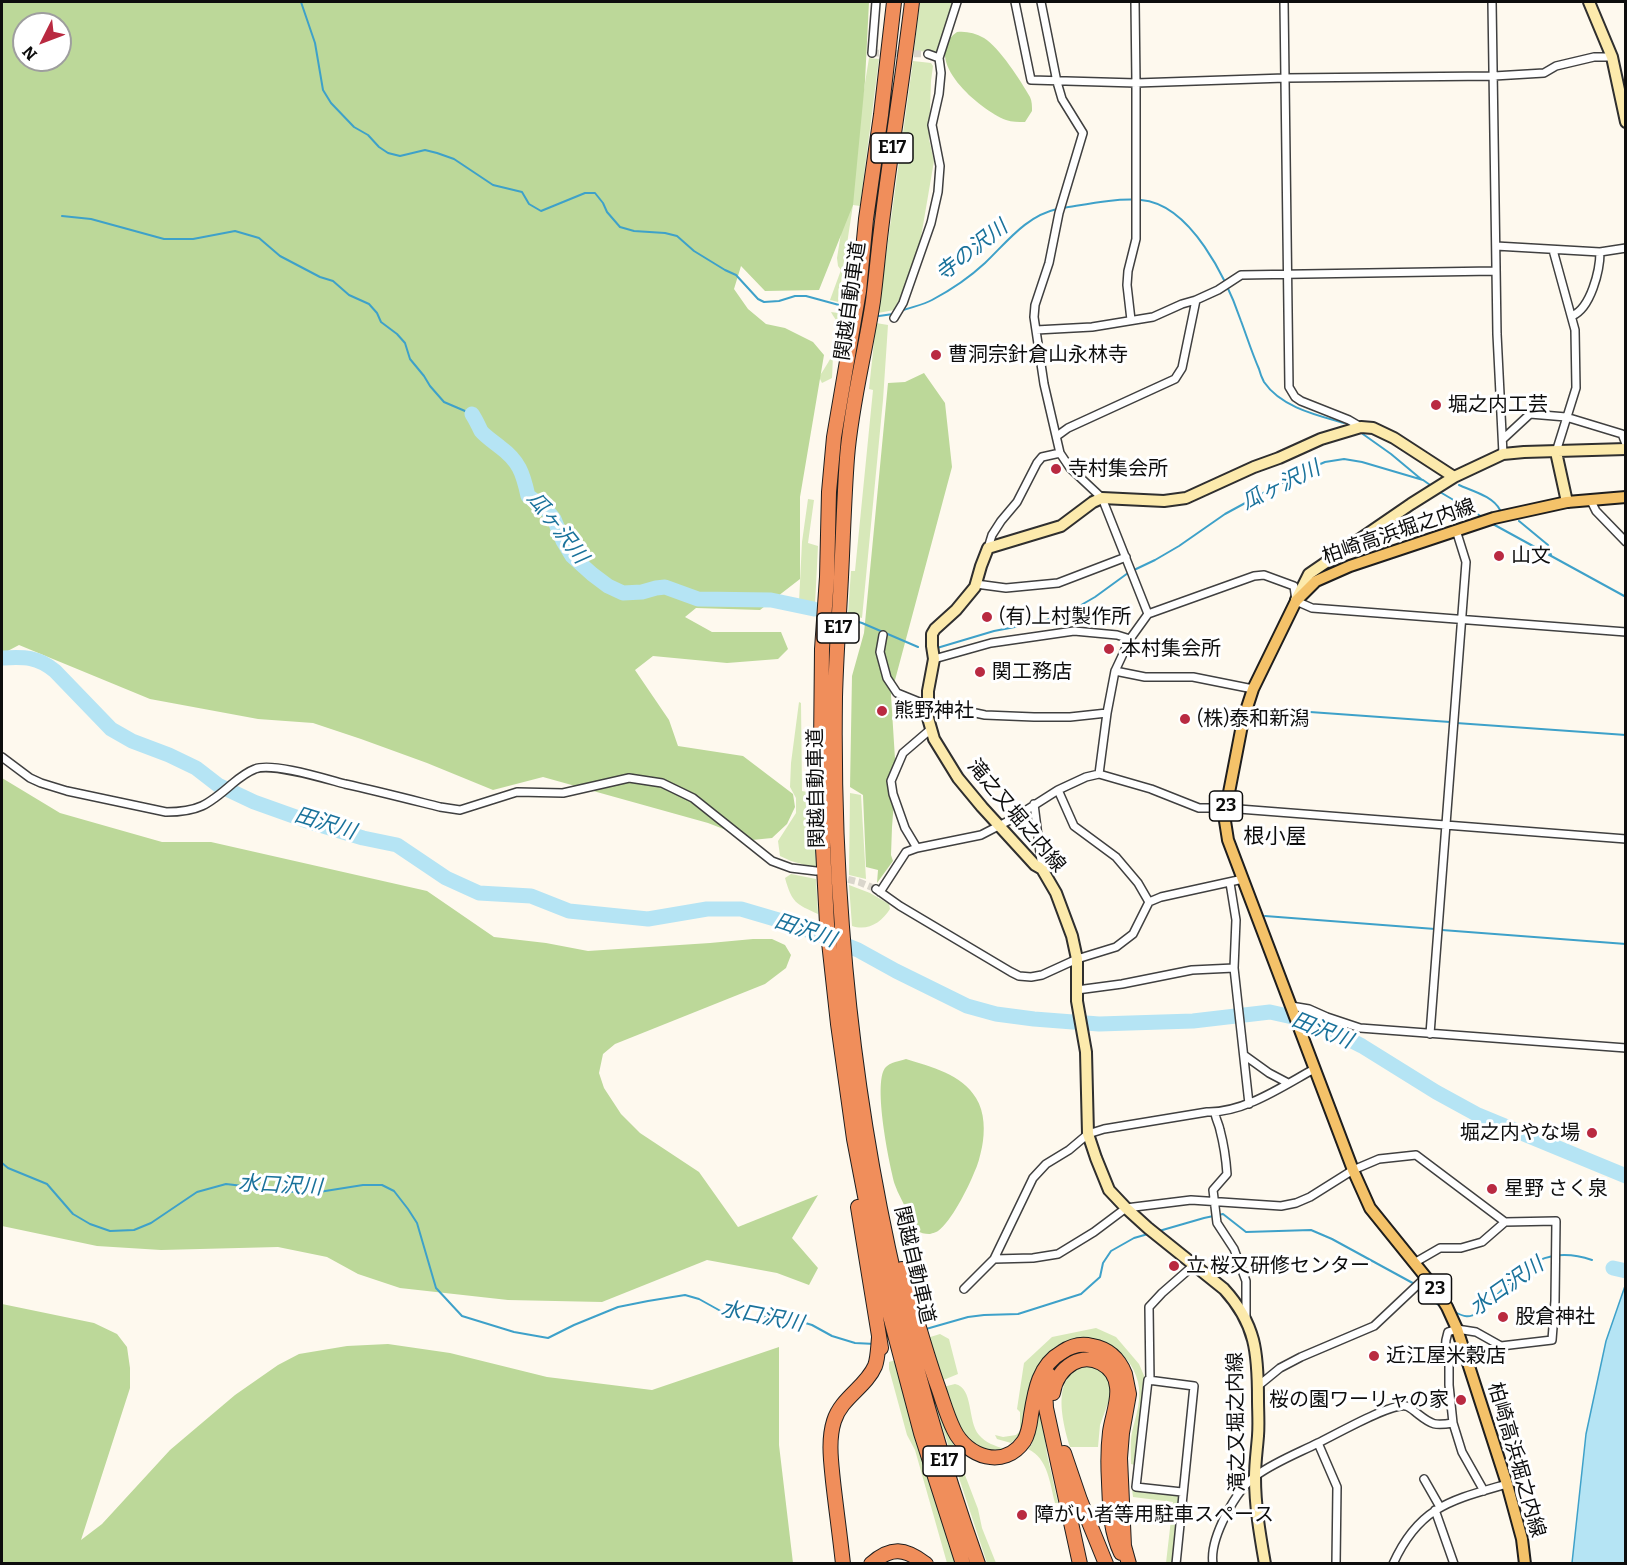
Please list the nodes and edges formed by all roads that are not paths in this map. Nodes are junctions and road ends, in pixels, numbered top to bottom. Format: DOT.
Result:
graph roads {
  1 [pos="876,2"];
  2 [pos="894,2"];
  3 [pos="912,2"];
  4 [pos="957,2"];
  5 [pos="1015,2"];
  6 [pos="1041,2"];
  7 [pos="1135,2"];
  8 [pos="1284,2"];
  9 [pos="1492,2"];
  10 [pos="1590,2"];
  11 [pos="872,53"];
  12 [pos="928,54"];
  13 [pos="1612,57"];
  14 [pos="939,58"];
  15 [pos="1494,76"];
  16 [pos="1285,78"];
  17 [pos="1057,82"];
  18 [pos="1136,83"];
  19 [pos="1626,122"];
  20 [pos="1496,246"];
  21 [pos="1626,248"];
  22 [pos="1553,250"];
  23 [pos="1600,252"];
  24 [pos="1495,271"];
  25 [pos="1288,273"];
  26 [pos="1196,300"];
  27 [pos="1572,316"];
  28 [pos="895,317"];
  29 [pos="1131,320"];
  30 [pos="1036,330"];
  31 [pos="1566,417"];
  32 [pos="1361,427"];
  33 [pos="1057,436"];
  34 [pos="1503,439"];
  35 [pos="1626,444"];
  36 [pos="1626,449"];
  37 [pos="1556,452"];
  38 [pos="1060,453"];
  39 [pos="1503,454"];
  40 [pos="1454,477"];
  41 [pos="1626,497"];
  42 [pos="1102,498"];
  43 [pos="1592,501"];
  44 [pos="1567,502"];
  45 [pos="1456,530"];
  46 [pos="1626,542"];
  47 [pos="988,548"];
  48 [pos="1126,557"];
  49 [pos="976,584"];
  50 [pos="1296,601"];
  51 [pos="1148,614"];
  52 [pos="1461,620"];
  53 [pos="1626,632"];
  54 [pos="883,635"];
  55 [pos="1130,639"];
  56 [pos="934,659"];
  57 [pos="1115,671"];
  58 [pos="1253,689"];
  59 [pos="929,706"];
  60 [pos="1107,713"];
  61 [pos="931,729"];
  62 [pos="2,758"];
  63 [pos="1099,774"];
  64 [pos="1058,790"];
  65 [pos="1034,804"];
  66 [pos="1226,808"];
  67 [pos="999,825"];
  68 [pos="1445,825"];
  69 [pos="1626,839"];
  70 [pos="917,848"];
  71 [pos="1042,869"];
  72 [pos="816,871"];
  73 [pos="1243,879"];
  74 [pos="1230,883"];
  75 [pos="1149,902"];
  76 [pos="1077,959"];
  77 [pos="1234,968"];
  78 [pos="841,981"];
  79 [pos="1077,996"];
  80 [pos="1292,1009"];
  81 [pos="1430,1034"];
  82 [pos="1626,1048"];
  83 [pos="1244,1055"];
  84 [pos="1314,1069"];
  85 [pos="1288,1083"];
  86 [pos="1249,1104"];
  87 [pos="1215,1112"];
  88 [pos="1088,1134"];
  89 [pos="854,1139"];
  90 [pos="1353,1170"];
  91 [pos="1214,1200"];
  92 [pos="1126,1208"];
  93 [pos="1505,1222"];
  94 [pos="994,1258"];
  95 [pos="1238,1261"];
  96 [pos="1414,1263"];
  97 [pos="1194,1265"];
  98 [pos="1206,1275"];
  99 [pos="1426,1278"];
  100 [pos="964,1289"];
  101 [pos="902,1310"];
  102 [pos="1246,1320"];
  103 [pos="1457,1329"];
  104 [pos="915,1358"];
  105 [pos="1125,1374"];
  106 [pos="1150,1381"];
  107 [pos="1258,1386"];
  108 [pos="1453,1424"];
  109 [pos="1318,1443"];
  110 [pos="1061,1445"];
  111 [pos="1255,1476"];
  112 [pos="1424,1479"];
  113 [pos="1507,1484"];
  114 [pos="1484,1491"];
  115 [pos="1182,1492"];
  116 [pos="1437,1508"];
  117 [pos="843,1563"];
  118 [pos="871,1563"];
  119 [pos="926,1563"];
  120 [pos="963,1563"];
  121 [pos="978,1563"];
  122 [pos="1080,1563"];
  123 [pos="1087,1563"];
  124 [pos="1106,1563"];
  125 [pos="1127,1563"];
  126 [pos="1176,1563"];
  127 [pos="1213,1563"];
  128 [pos="1265,1563"];
  129 [pos="1336,1563"];
  130 [pos="1393,1563"];
  131 [pos="1454,1563"];
  132 [pos="1525,1563"];
  1 -- 11 [label="street"];
  2 -- 78 [label="highway, 関越自動車道 / E17"];
  3 -- 78 [label="highway, 関越自動車道 / E17"];
  4 -- 14 [label="street"];
  5 -- 17 [label="street"];
  6 -- 17 [label="street"];
  7 -- 18 [label="street"];
  8 -- 16 [label="street"];
  9 -- 15 [label="street"];
  10 -- 13 [label="main road"];
  12 -- 14 [label="street"];
  13 -- 15 [label="street"];
  13 -- 19 [label="main road"];
  14 -- 28 [label="street"];
  15 -- 16 [label="street"];
  15 -- 20 [label="street"];
  16 -- 18 [label="street"];
  16 -- 25 [label="street"];
  17 -- 18 [label="street"];
  17 -- 30 [label="street"];
  18 -- 29 [label="street"];
  20 -- 22 [label="street"];
  20 -- 24 [label="street"];
  21 -- 23 [label="street"];
  22 -- 23 [label="street"];
  22 -- 27 [label="street"];
  23 -- 27 [label="street"];
  24 -- 25 [label="street"];
  24 -- 34 [label="street"];
  25 -- 26 [label="street"];
  25 -- 32 [label="street"];
  26 -- 29 [label="street"];
  26 -- 33 [label="street"];
  27 -- 31 [label="street"];
  29 -- 30 [label="street"];
  30 -- 33 [label="street"];
  31 -- 34 [label="street"];
  31 -- 35 [label="street"];
  31 -- 37 [label="street"];
  32 -- 40 [label="main road"];
  32 -- 42 [label="main road"];
  33 -- 38 [label="street"];
  34 -- 39 [label="street"];
  36 -- 37 [label="main road"];
  37 -- 39 [label="main road"];
  37 -- 44 [label="main road"];
  38 -- 42 [label="street"];
  38 -- 47 [label="street"];
  39 -- 40 [label="main road"];
  40 -- 50 [label="main road"];
  41 -- 43 [label="main road, 柏崎高浜堀之内線 / 23"];
  42 -- 47 [label="main road"];
  42 -- 48 [label="street"];
  43 -- 44 [label="main road, 柏崎高浜堀之内線 / 23"];
  43 -- 46 [label="street"];
  44 -- 45 [label="main road, 柏崎高浜堀之内線 / 23"];
  45 -- 50 [label="main road, 柏崎高浜堀之内線 / 23"];
  45 -- 52 [label="street"];
  47 -- 49 [label="main road, 滝之又堀之内線"];
  48 -- 49 [label="street"];
  48 -- 51 [label="street"];
  49 -- 56 [label="main road, 滝之又堀之内線"];
  50 -- 51 [label="street"];
  50 -- 52 [label="street"];
  50 -- 58 [label="main road, 柏崎高浜堀之内線 / 23"];
  51 -- 55 [label="street"];
  52 -- 53 [label="street"];
  52 -- 68 [label="street"];
  54 -- 59 [label="street"];
  55 -- 56 [label="street"];
  55 -- 57 [label="street"];
  56 -- 59 [label="main road, 滝之又堀之内線"];
  57 -- 58 [label="street"];
  57 -- 60 [label="street"];
  58 -- 66 [label="main road, 柏崎高浜堀之内線 / 23"];
  59 -- 60 [label="street"];
  59 -- 61 [label="main road, 滝之又堀之内線"];
  60 -- 63 [label="street"];
  61 -- 67 [label="main road, 滝之又堀之内線"];
  61 -- 70 [label="street"];
  62 -- 72 [label="street"];
  63 -- 64 [label="street"];
  63 -- 66 [label="street"];
  64 -- 65 [label="street"];
  64 -- 75 [label="street"];
  65 -- 67 [label="street"];
  65 -- 71 [label="street"];
  66 -- 68 [label="street"];
  66 -- 73 [label="main road, 柏崎高浜堀之内線 / 23"];
  67 -- 70 [label="street"];
  67 -- 71 [label="main road, 滝之又堀之内線"];
  68 -- 69 [label="street"];
  68 -- 81 [label="street"];
  70 -- 76 [label="street"];
  71 -- 76 [label="main road, 滝之又堀之内線"];
  73 -- 74 [label="street"];
  73 -- 80 [label="main road, 柏崎高浜堀之内線 / 23"];
  74 -- 75 [label="street"];
  74 -- 77 [label="street"];
  75 -- 76 [label="street"];
  76 -- 79 [label="main road, 滝之又堀之内線"];
  77 -- 79 [label="street"];
  77 -- 83 [label="street"];
  78 -- 89 [label="highway, 関越自動車道 / E17"];
  78 -- 101 [label="highway, 関越自動車道 / E17"];
  79 -- 88 [label="main road, 滝之又堀之内線"];
  80 -- 81 [label="street"];
  80 -- 84 [label="main road, 柏崎高浜堀之内線 / 23"];
  81 -- 82 [label="street"];
  83 -- 85 [label="street"];
  83 -- 86 [label="street"];
  84 -- 85 [label="street"];
  84 -- 90 [label="main road, 柏崎高浜堀之内線 / 23"];
  85 -- 86 [label="street"];
  86 -- 87 [label="street"];
  87 -- 88 [label="street"];
  87 -- 91 [label="street"];
  88 -- 92 [label="main road, 滝之又堀之内線"];
  88 -- 94 [label="street"];
  89 -- 101 [label="highway, 関越自動車道 / E17"];
  89 -- 117 [label="highway"];
  90 -- 91 [label="street"];
  90 -- 93 [label="street"];
  90 -- 96 [label="main road, 柏崎高浜堀之内線 / 23"];
  91 -- 92 [label="street"];
  91 -- 95 [label="street"];
  92 -- 94 [label="street"];
  92 -- 97 [label="main road, 滝之又堀之内線"];
  93 -- 96 [label="street"];
  93 -- 103 [label="street"];
  94 -- 100 [label="street"];
  95 -- 98 [label="street"];
  95 -- 102 [label="street"];
  96 -- 99 [label="main road, 柏崎高浜堀之内線 / 23"];
  97 -- 98 [label="main road, 滝之又堀之内線"];
  97 -- 106 [label="street"];
  98 -- 102 [label="main road, 滝之又堀之内線"];
  99 -- 103 [label="main road, 柏崎高浜堀之内線 / 23"];
  99 -- 107 [label="street"];
  101 -- 104 [label="highway"];
  101 -- 104 [label="highway, 関越自動車道 / E17"];
  102 -- 107 [label="main road, 滝之又堀之内線"];
  103 -- 108 [label="street"];
  103 -- 113 [label="main road, 柏崎高浜堀之内線 / 23"];
  104 -- 105 [label="highway"];
  104 -- 120 [label="highway, 関越自動車道 / E17"];
  104 -- 121 [label="highway, 関越自動車道 / E17"];
  105 -- 122 [label="highway"];
  105 -- 125 [label="highway"];
  106 -- 115 [label="street"];
  106 -- 115 [label="street"];
  107 -- 111 [label="main road, 滝之又堀之内線"];
  108 -- 109 [label="street"];
  108 -- 114 [label="street"];
  109 -- 111 [label="street"];
  109 -- 129 [label="street"];
  110 -- 123 [label="highway"];
  110 -- 124 [label="highway"];
  110 -- 125 [label="highway"];
  111 -- 127 [label="street"];
  111 -- 128 [label="main road, 滝之又堀之内線"];
  112 -- 116 [label="street"];
  113 -- 114 [label="street"];
  113 -- 132 [label="main road, 柏崎高浜堀之内線 / 23"];
  114 -- 116 [label="street"];
  115 -- 126 [label="street"];
  116 -- 130 [label="street"];
  116 -- 131 [label="street"];
  118 -- 119 [label="highway"];
}
